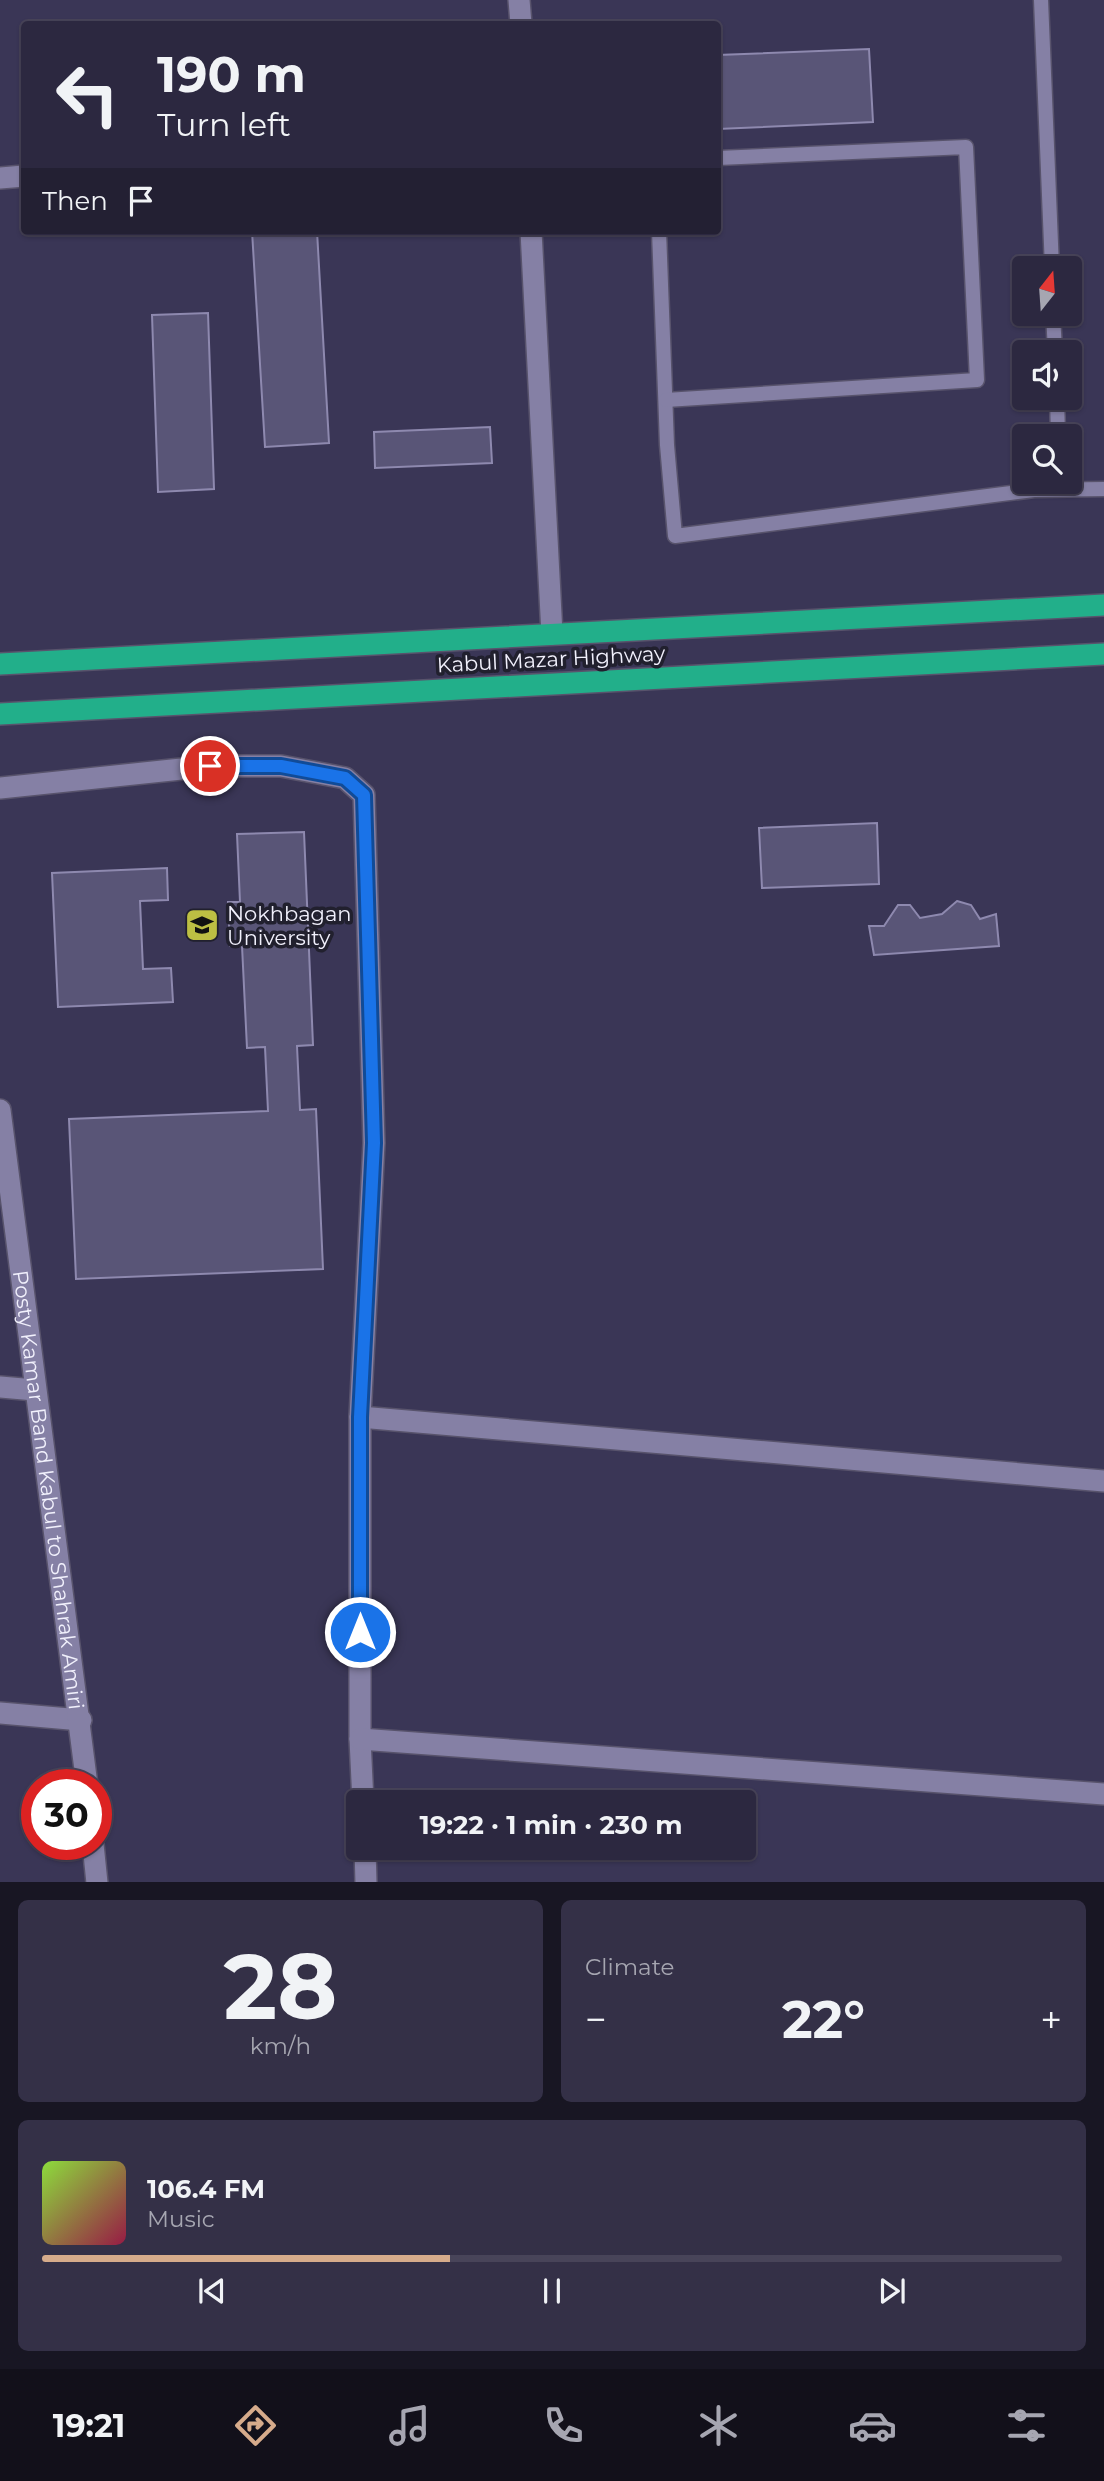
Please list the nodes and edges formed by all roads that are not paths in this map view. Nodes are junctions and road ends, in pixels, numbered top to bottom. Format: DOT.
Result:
graph roads {
  1 [pos="519,0"];
  2 [pos="1041,0"];
  3 [pos="521,21"];
  4 [pos="721,158"];
  5 [pos="21,176"];
  6 [pos="0,177"];
  7 [pos="531,235"];
  8 [pos="659,235"];
  9 [pos="1052,256"];
  10 [pos="666,400"];
  11 [pos="1082,486"];
  12 [pos="1104,488"];
  13 [pos="1012,493"];
  14 [pos="1104,605"];
  15 [pos="552,634"];
  16 [pos="1104,654"];
  17 [pos="0,664"];
  18 [pos="0,714"];
  19 [pos="0,788"];
  20 [pos="0,1110"];
  21 [pos="0,1387"];
  22 [pos="35,1390"];
  23 [pos="360,1417"];
  24 [pos="1104,1481"];
  25 [pos="0,1713"];
  26 [pos="81,1720"];
  27 [pos="360,1739"];
  28 [pos="86,1769"];
  29 [pos="362,1790"];
  30 [pos="1104,1794"];
  31 [pos="95,1860"];
  32 [pos="365,1860"];
  33 [pos="97,1882"];
  34 [pos="366,1882"];
  1 -- 3 [label="street"];
  2 -- 9 [label="lane"];
  4 -- 10 [label="lane"];
  5 -- 6 [label="street"];
  7 -- 15 [label="street"];
  8 -- 10 [label="lane"];
  10 -- 13 [label="lane"];
  11 -- 12 [label="lane"];
  14 -- 15 [label="highway, Kabul Mazar Highway"];
  15 -- 17 [label="highway, Kabul Mazar Highway"];
  16 -- 18 [label="highway, Kabul Mazar Highway"];
  19 -- 23 [label="street"];
  20 -- 22 [label="street, Posty Kamar Band Kabul to Shahrak Amiri"];
  21 -- 22 [label="street"];
  22 -- 26 [label="street, Posty Kamar Band Kabul to Shahrak Amiri"];
  23 -- 24 [label="street"];
  23 -- 27 [label="street"];
  25 -- 26 [label="street"];
  26 -- 28 [label="street, Posty Kamar Band Kabul to Shahrak Amiri"];
  27 -- 29 [label="street"];
  27 -- 30 [label="street"];
  31 -- 33 [label="street"];
  32 -- 34 [label="street"];
}
